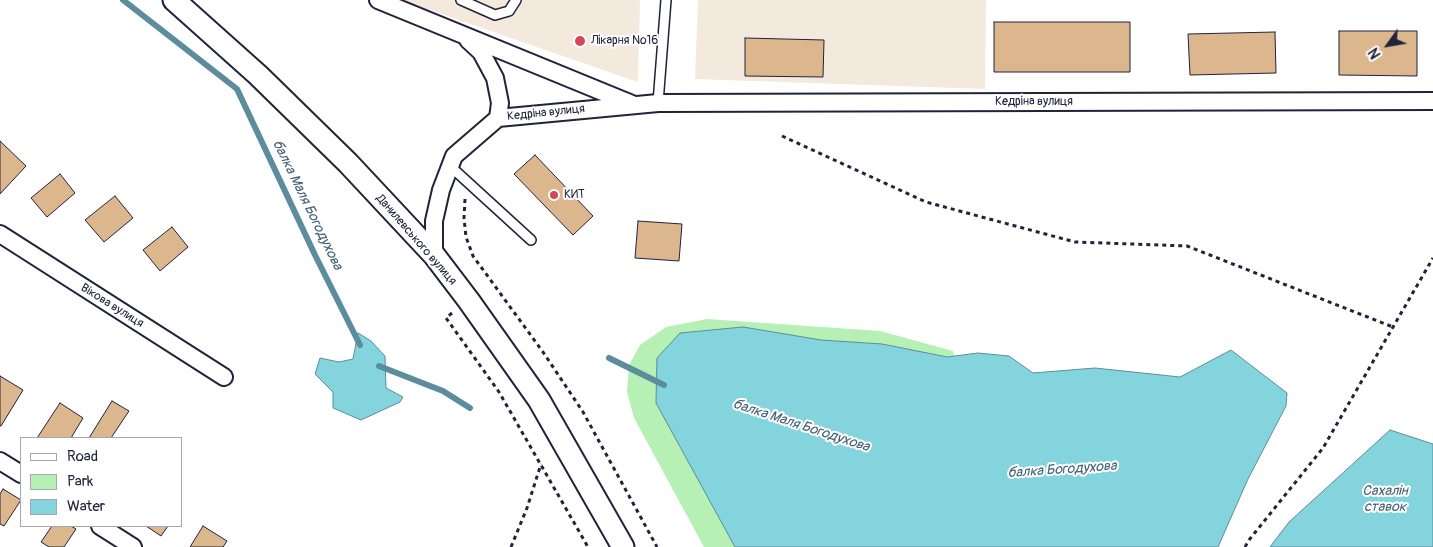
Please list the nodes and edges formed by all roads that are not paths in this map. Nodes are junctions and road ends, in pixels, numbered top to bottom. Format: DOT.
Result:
graph roads {
  1 [pos="174,0"];
  2 [pos="378,0"];
  3 [pos="461,0"];
  4 [pos="516,0"];
  5 [pos="666,0"];
  6 [pos="463,35"];
  7 [pos="1433,101"];
  8 [pos="658,103"];
  9 [pos="634,105"];
  10 [pos="498,118"];
  11 [pos="450,166"];
  12 [pos="0,234"];
  13 [pos="531,240"];
  14 [pos="434,256"];
  15 [pos="224,377"];
  16 [pos="0,461"];
  17 [pos="20,473"];
  18 [pos="102,527"];
  19 [pos="133,547"];
  20 [pos="623,547"];
  1 -- 14 [label="street, Данилевського вулиця"];
  2 -- 6 [label="street, Кедріна вулиця"];
  3 -- 4 [label="lane"];
  5 -- 8 [label="lane"];
  6 -- 9 [label="street, Кедріна вулиця"];
  6 -- 10 [label="street"];
  7 -- 8 [label="street, Кедріна вулиця"];
  8 -- 9 [label="street, Кедріна вулиця"];
  9 -- 10 [label="street, Кедріна вулиця"];
  10 -- 11 [label="street, Кедріна вулиця"];
  11 -- 13 [label="lane"];
  11 -- 14 [label="street, Кедріна вулиця"];
  12 -- 15 [label="street, Вікова вулиця"];
  14 -- 20 [label="street, Данилевського вулиця"];
  16 -- 17 [label="street"];
  18 -- 19 [label="street"];
}
